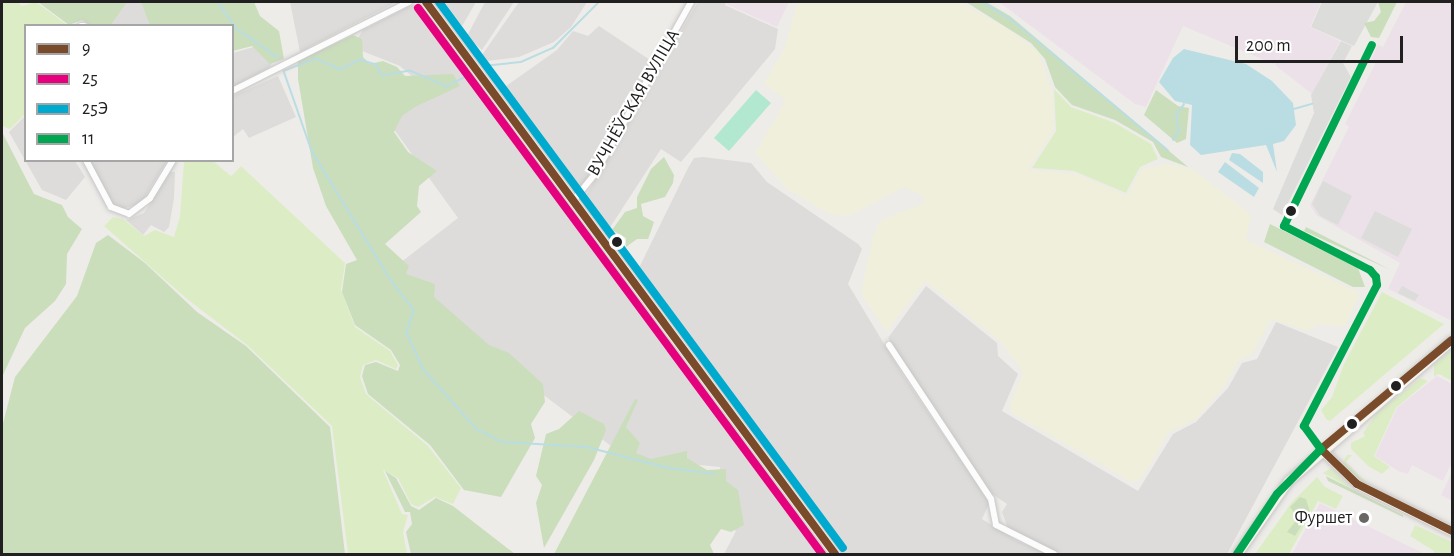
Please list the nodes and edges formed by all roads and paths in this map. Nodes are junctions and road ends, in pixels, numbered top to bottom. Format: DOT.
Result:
graph roads {
  1 [pos="409,2"];
  2 [pos="426,2"];
  3 [pos="691,2"];
  4 [pos="234,90"];
  5 [pos="87,162"];
  6 [pos="172,162"];
  7 [pos="573,201"];
  8 [pos="1452,340"];
  9 [pos="889,345"];
  10 [pos="1321,449"];
  11 [pos="1452,531"];
  12 [pos="835,555"];
  13 [pos="1054,555"];
  14 [pos="1237,555"];
  1 -- 4 [label="street"];
  2 -- 7 [label="main road"];
  3 -- 7 [label="street, ВУЧНЁЎСКАЯ ВУЛІЦА"];
  5 -- 6 [label="street"];
  7 -- 12 [label="main road"];
  8 -- 10 [label="main road"];
  9 -- 13 [label="street"];
  10 -- 11 [label="main road"];
  10 -- 14 [label="main road"];
}
